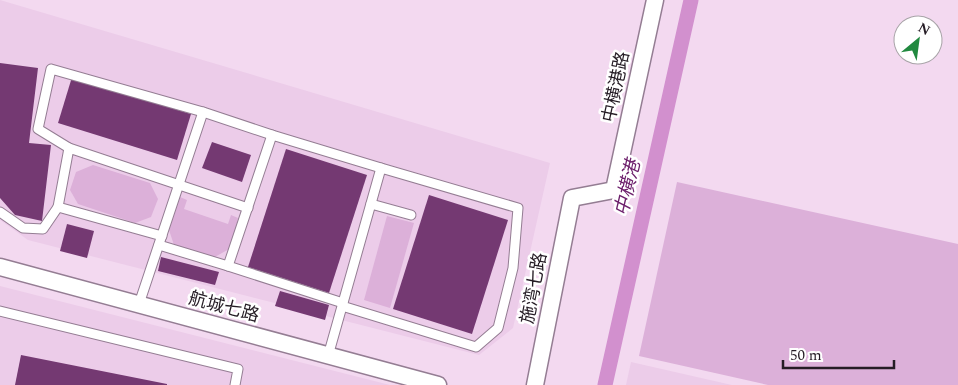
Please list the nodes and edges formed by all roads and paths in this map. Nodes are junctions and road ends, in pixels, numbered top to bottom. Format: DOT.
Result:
graph roads {
  1 [pos="655,0"];
  2 [pos="203,112"];
  3 [pos="272,135"];
  4 [pos="69,148"];
  5 [pos="381,168"];
  6 [pos="179,184"];
  7 [pos="572,198"];
  8 [pos="371,204"];
  9 [pos="58,207"];
  10 [pos="248,208"];
  11 [pos="0,212"];
  12 [pos="411,214"];
  13 [pos="160,240"];
  14 [pos="228,266"];
  15 [pos="0,267"];
  16 [pos="138,304"];
  17 [pos="342,305"];
  18 [pos="0,311"];
  19 [pos="328,356"];
  20 [pos="235,385"];
  21 [pos="438,385"];
  22 [pos="535,385"];
  1 -- 7 [label="street, 中横港路"];
  2 -- 3 [label="lane"];
  2 -- 4 [label="lane"];
  2 -- 6 [label="lane"];
  3 -- 5 [label="lane"];
  3 -- 10 [label="lane"];
  4 -- 6 [label="lane"];
  4 -- 9 [label="lane"];
  5 -- 8 [label="lane"];
  5 -- 17 [label="lane"];
  6 -- 10 [label="lane"];
  6 -- 13 [label="lane"];
  7 -- 22 [label="street, 施湾七路"];
  8 -- 12 [label="lane"];
  8 -- 17 [label="lane"];
  9 -- 11 [label="lane"];
  9 -- 13 [label="lane"];
  10 -- 14 [label="lane"];
  13 -- 14 [label="lane"];
  13 -- 16 [label="lane"];
  14 -- 17 [label="lane"];
  15 -- 16 [label="street, 航城七路"];
  16 -- 19 [label="street, 航城七路"];
  17 -- 19 [label="lane"];
  18 -- 20 [label="lane"];
  19 -- 21 [label="street, 航城七路"];
}
